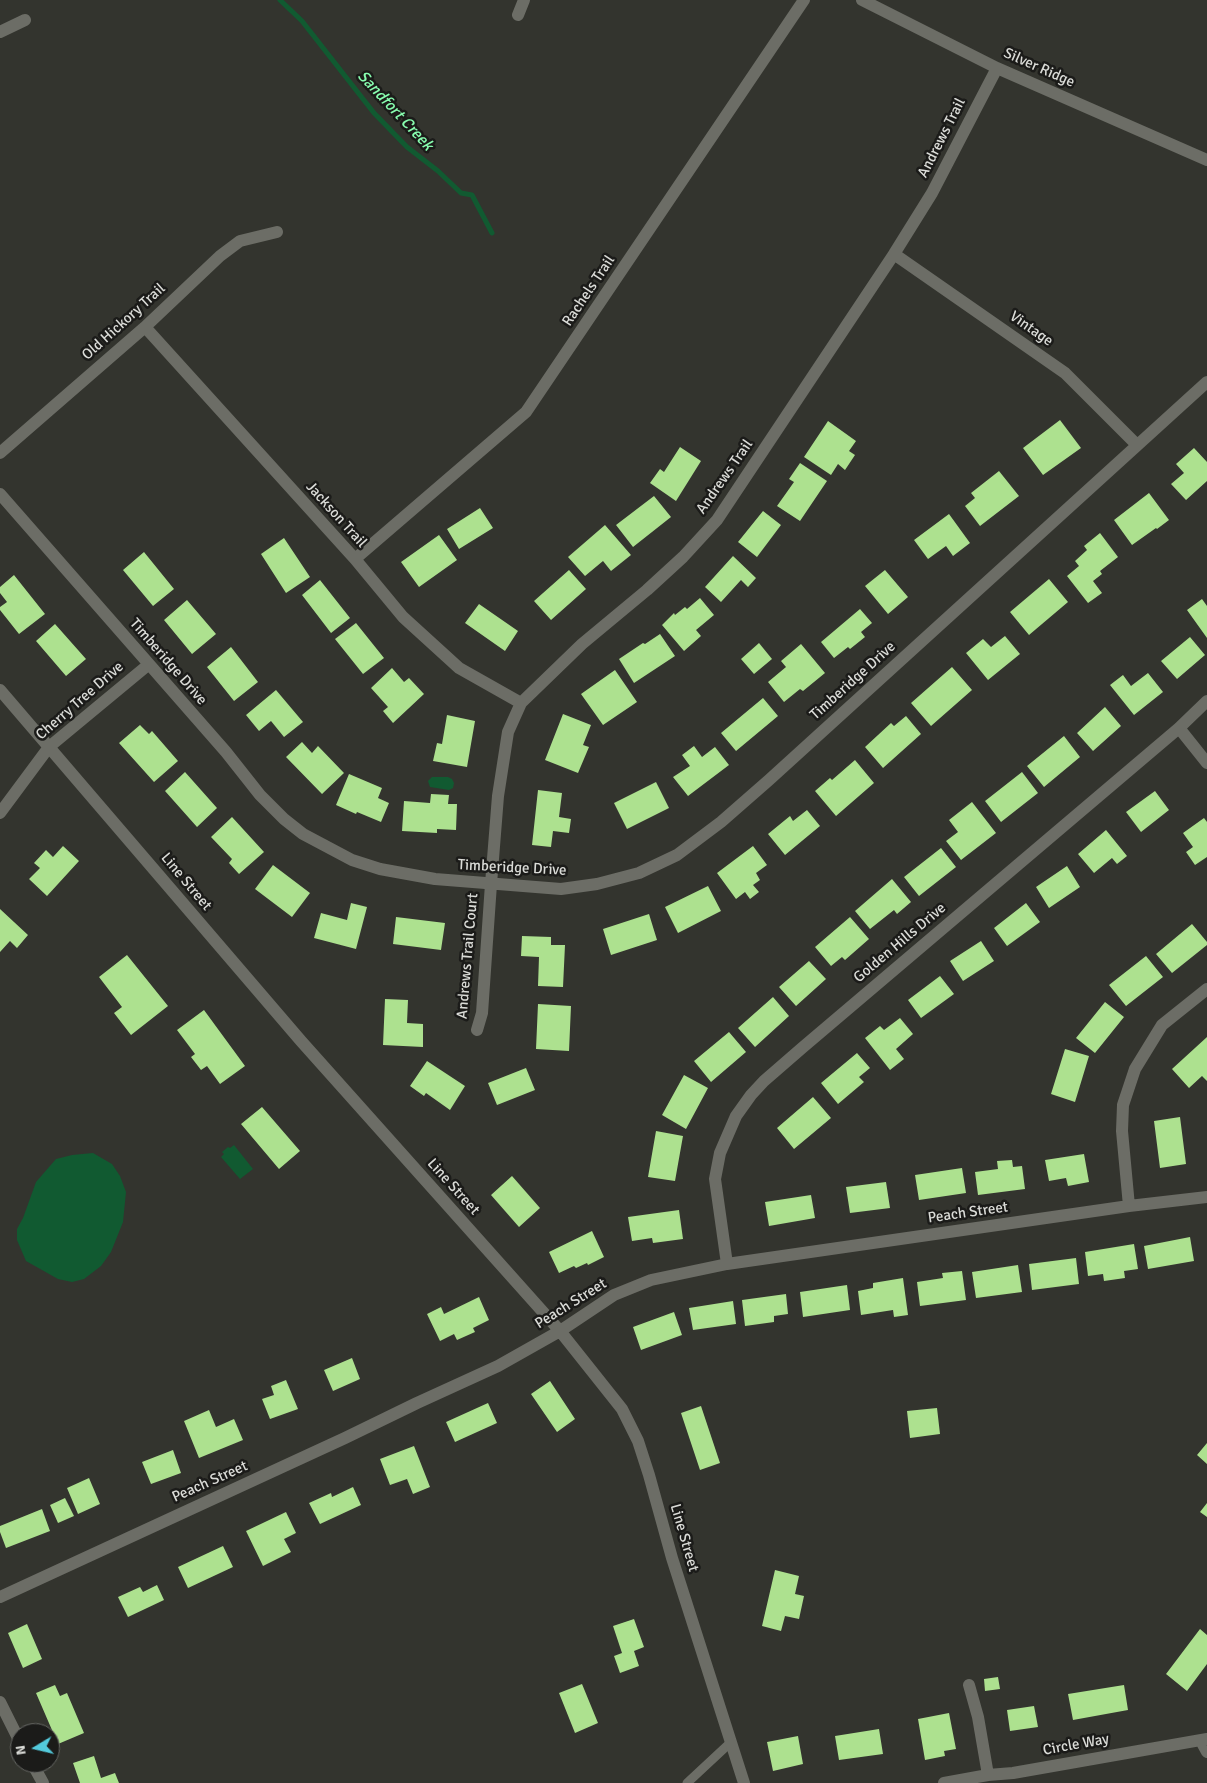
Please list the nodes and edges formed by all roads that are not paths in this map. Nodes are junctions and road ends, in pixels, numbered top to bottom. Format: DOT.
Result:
graph roads {
  1 [pos="524,0"];
  2 [pos="804,0"];
  3 [pos="862,0"];
  4 [pos="518,15"];
  5 [pos="25,20"];
  6 [pos="0,32"];
  7 [pos="997,68"];
  8 [pos="1207,160"];
  9 [pos="278,232"];
  10 [pos="894,254"];
  11 [pos="145,327"];
  12 [pos="1207,382"];
  13 [pos="1137,445"];
  14 [pos="0,453"];
  15 [pos="0,494"];
  16 [pos="355,559"];
  17 [pos="148,665"];
  18 [pos="0,690"];
  19 [pos="1207,701"];
  20 [pos="522,703"];
  21 [pos="1179,728"];
  22 [pos="49,747"];
  23 [pos="1207,763"];
  24 [pos="0,812"];
  25 [pos="490,884"];
  26 [pos="1207,988"];
  27 [pos="477,1030"];
  28 [pos="1207,1197"];
  29 [pos="1129,1206"];
  30 [pos="727,1264"];
  31 [pos="560,1331"];
  32 [pos="0,1597"];
  33 [pos="970,1685"];
  34 [pos="0,1702"];
  35 [pos="10,1723"];
  36 [pos="1206,1741"];
  37 [pos="730,1743"];
  38 [pos="988,1775"];
  39 [pos="686,1783"];
  40 [pos="744,1783"];
  41 [pos="944,1783"];
  1 -- 4 [label="street"];
  2 -- 16 [label="street, Rachels Trail"];
  3 -- 7 [label="street, Silver Ridge"];
  5 -- 6 [label="street"];
  7 -- 8 [label="street, Silver Ridge"];
  7 -- 10 [label="street, Andrews Trail"];
  9 -- 11 [label="street, Old Hickory Trail"];
  10 -- 13 [label="street, Vintage"];
  10 -- 20 [label="street, Andrews Trail"];
  11 -- 14 [label="street, Old Hickory Trail"];
  11 -- 16 [label="street, Jackson Trail"];
  12 -- 13 [label="street, Timberidge Drive"];
  13 -- 25 [label="street, Timberidge Drive"];
  15 -- 17 [label="street, Timberidge Drive"];
  16 -- 20 [label="street, Jackson Trail"];
  17 -- 22 [label="street, Cherry Tree Drive"];
  17 -- 25 [label="street, Timberidge Drive"];
  18 -- 22 [label="street, Line Street"];
  19 -- 21 [label="street, Golden Hills Drive"];
  20 -- 25 [label="street, Andrews Trail"];
  21 -- 23 [label="street"];
  21 -- 30 [label="street, Golden Hills Drive"];
  22 -- 24 [label="street, Cherry Tree Drive"];
  22 -- 31 [label="street, Line Street"];
  25 -- 27 [label="street, Andrews Trail Court"];
  26 -- 29 [label="street"];
  28 -- 29 [label="street, Peach Street"];
  29 -- 30 [label="street, Peach Street"];
  30 -- 31 [label="street, Peach Street"];
  31 -- 32 [label="street, Peach Street"];
  31 -- 37 [label="street, Line Street"];
  33 -- 38 [label="street"];
  34 -- 35 [label="street"];
  36 -- 38 [label="street, Circle Way"];
  37 -- 39 [label="lane"];
  37 -- 40 [label="street, Line Street"];
  38 -- 41 [label="street, Circle Way"];
}
